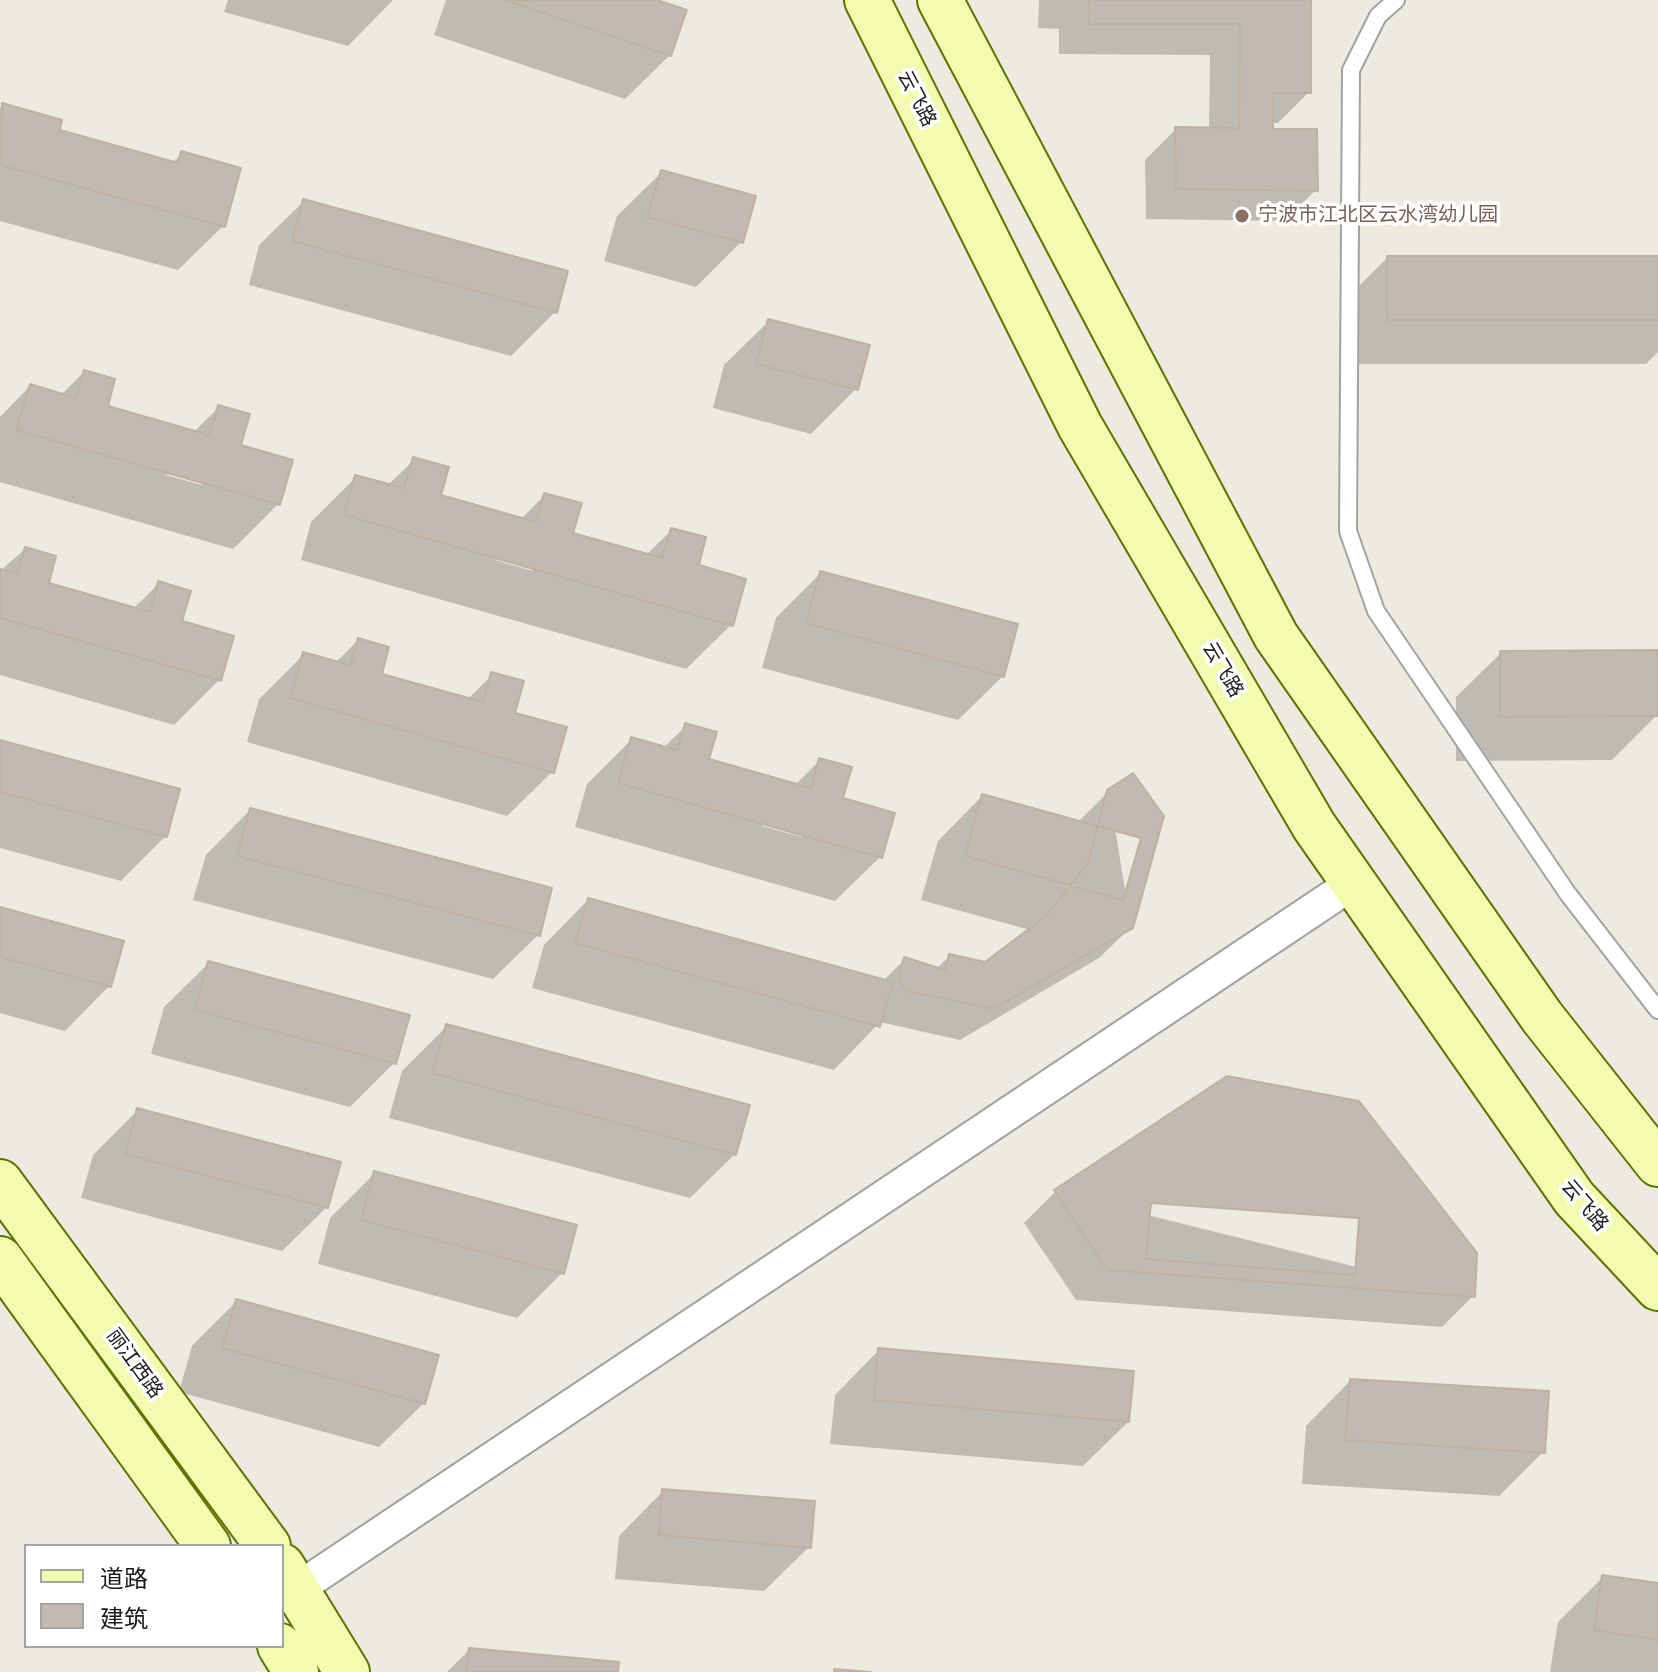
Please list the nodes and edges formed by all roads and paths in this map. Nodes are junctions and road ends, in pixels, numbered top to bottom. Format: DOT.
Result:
graph roads {
  1 [pos="867,0"];
  2 [pos="940,0"];
  3 [pos="1396,0"];
  4 [pos="1353,883"];
  5 [pos="1658,1010"];
  6 [pos="1658,1164"];
  7 [pos="0,1182"];
  8 [pos="0,1259"];
  9 [pos="1658,1288"];
  10 [pos="207,1544"];
  11 [pos="267,1544"];
  12 [pos="287,1584"];
  13 [pos="281,1648"];
  14 [pos="296,1672"];
  15 [pos="347,1672"];
  1 -- 4 [label="main road, 云飞路"];
  2 -- 6 [label="main road"];
  3 -- 5 [label="lane"];
  4 -- 9 [label="main road, 云飞路"];
  4 -- 12 [label="street"];
  7 -- 11 [label="main road, 丽江西路"];
  8 -- 10 [label="main road"];
  12 -- 15 [label="main road"];
  13 -- 14 [label="main road"];
}
